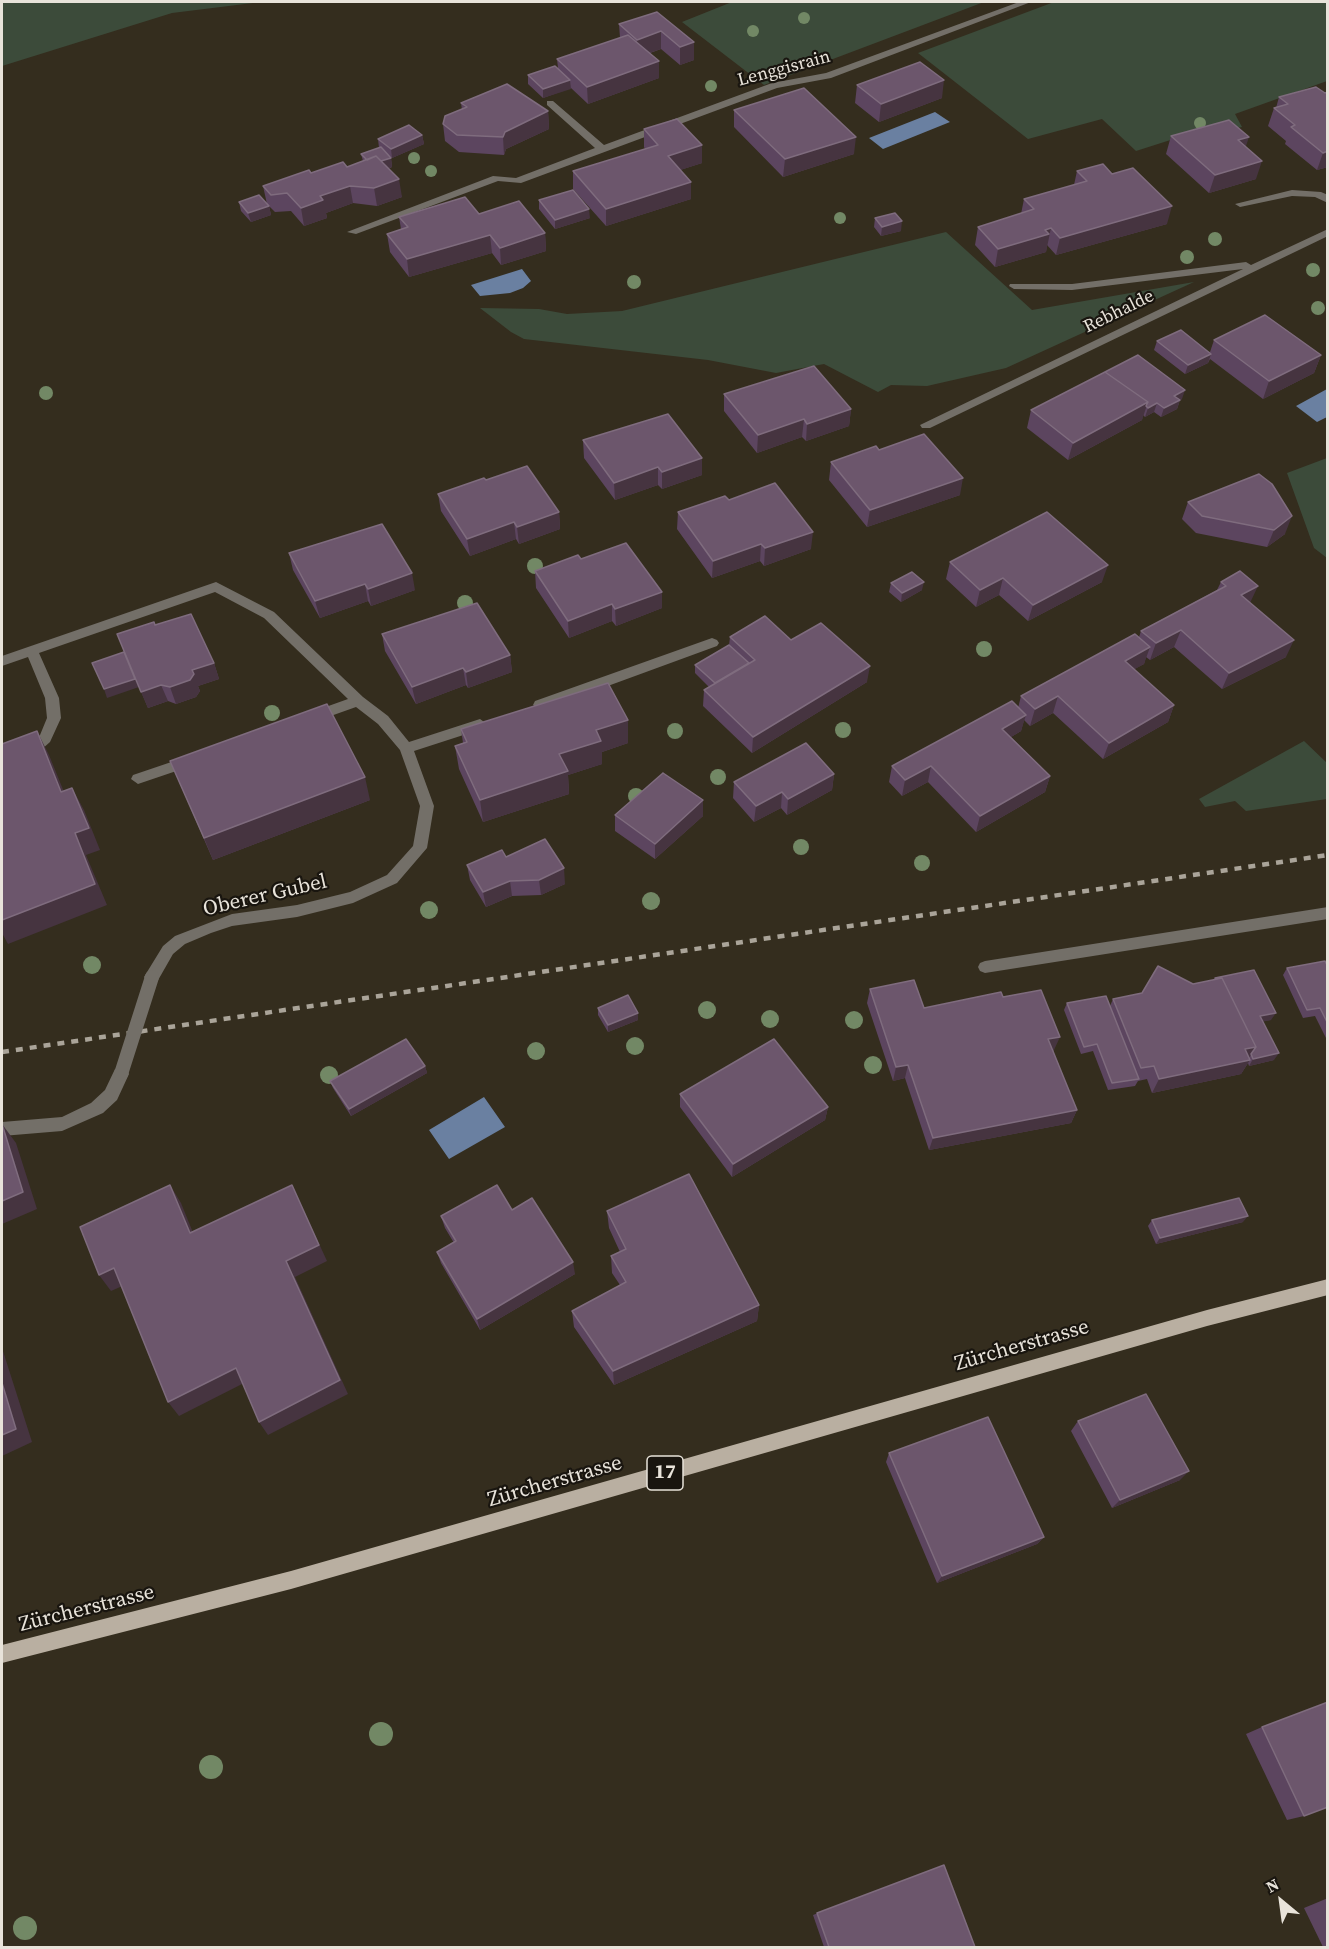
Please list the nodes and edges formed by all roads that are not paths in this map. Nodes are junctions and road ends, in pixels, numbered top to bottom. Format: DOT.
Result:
graph roads {
  1 [pos="1026,2"];
  2 [pos="550,103"];
  3 [pos="602,150"];
  4 [pos="1328,201"];
  5 [pos="1240,204"];
  6 [pos="352,232"];
  7 [pos="1328,232"];
  8 [pos="1261,263"];
  9 [pos="1014,286"];
  10 [pos="926,425"];
  11 [pos="712,643"];
  12 [pos="32,651"];
  13 [pos="2,661"];
  14 [pos="358,701"];
  15 [pos="524,710"];
  16 [pos="492,720"];
  17 [pos="292,725"];
  18 [pos="406,748"];
  19 [pos="204,756"];
  20 [pos="2,763"];
  21 [pos="138,779"];
  22 [pos="1328,913"];
  23 [pos="985,967"];
  24 [pos="2,1129"];
  25 [pos="1328,1287"];
  26 [pos="2,1654"];
  1 -- 3 [label="street, Lenggisrain"];
  2 -- 3 [label="street"];
  3 -- 6 [label="street, Lenggisrain"];
  4 -- 5 [label="street"];
  7 -- 8 [label="street, Rebhalde"];
  8 -- 9 [label="street"];
  8 -- 10 [label="street, Rebhalde"];
  11 -- 15 [label="street"];
  12 -- 13 [label="street, Oberer Gubel"];
  12 -- 14 [label="street, Oberer Gubel"];
  12 -- 20 [label="street"];
  14 -- 17 [label="street"];
  14 -- 18 [label="street, Oberer Gubel"];
  16 -- 18 [label="street"];
  18 -- 24 [label="street, Oberer Gubel, bridge"];
  19 -- 21 [label="street"];
  22 -- 23 [label="street"];
  25 -- 26 [label="main road, Zürcherstrasse / 17"];
}
